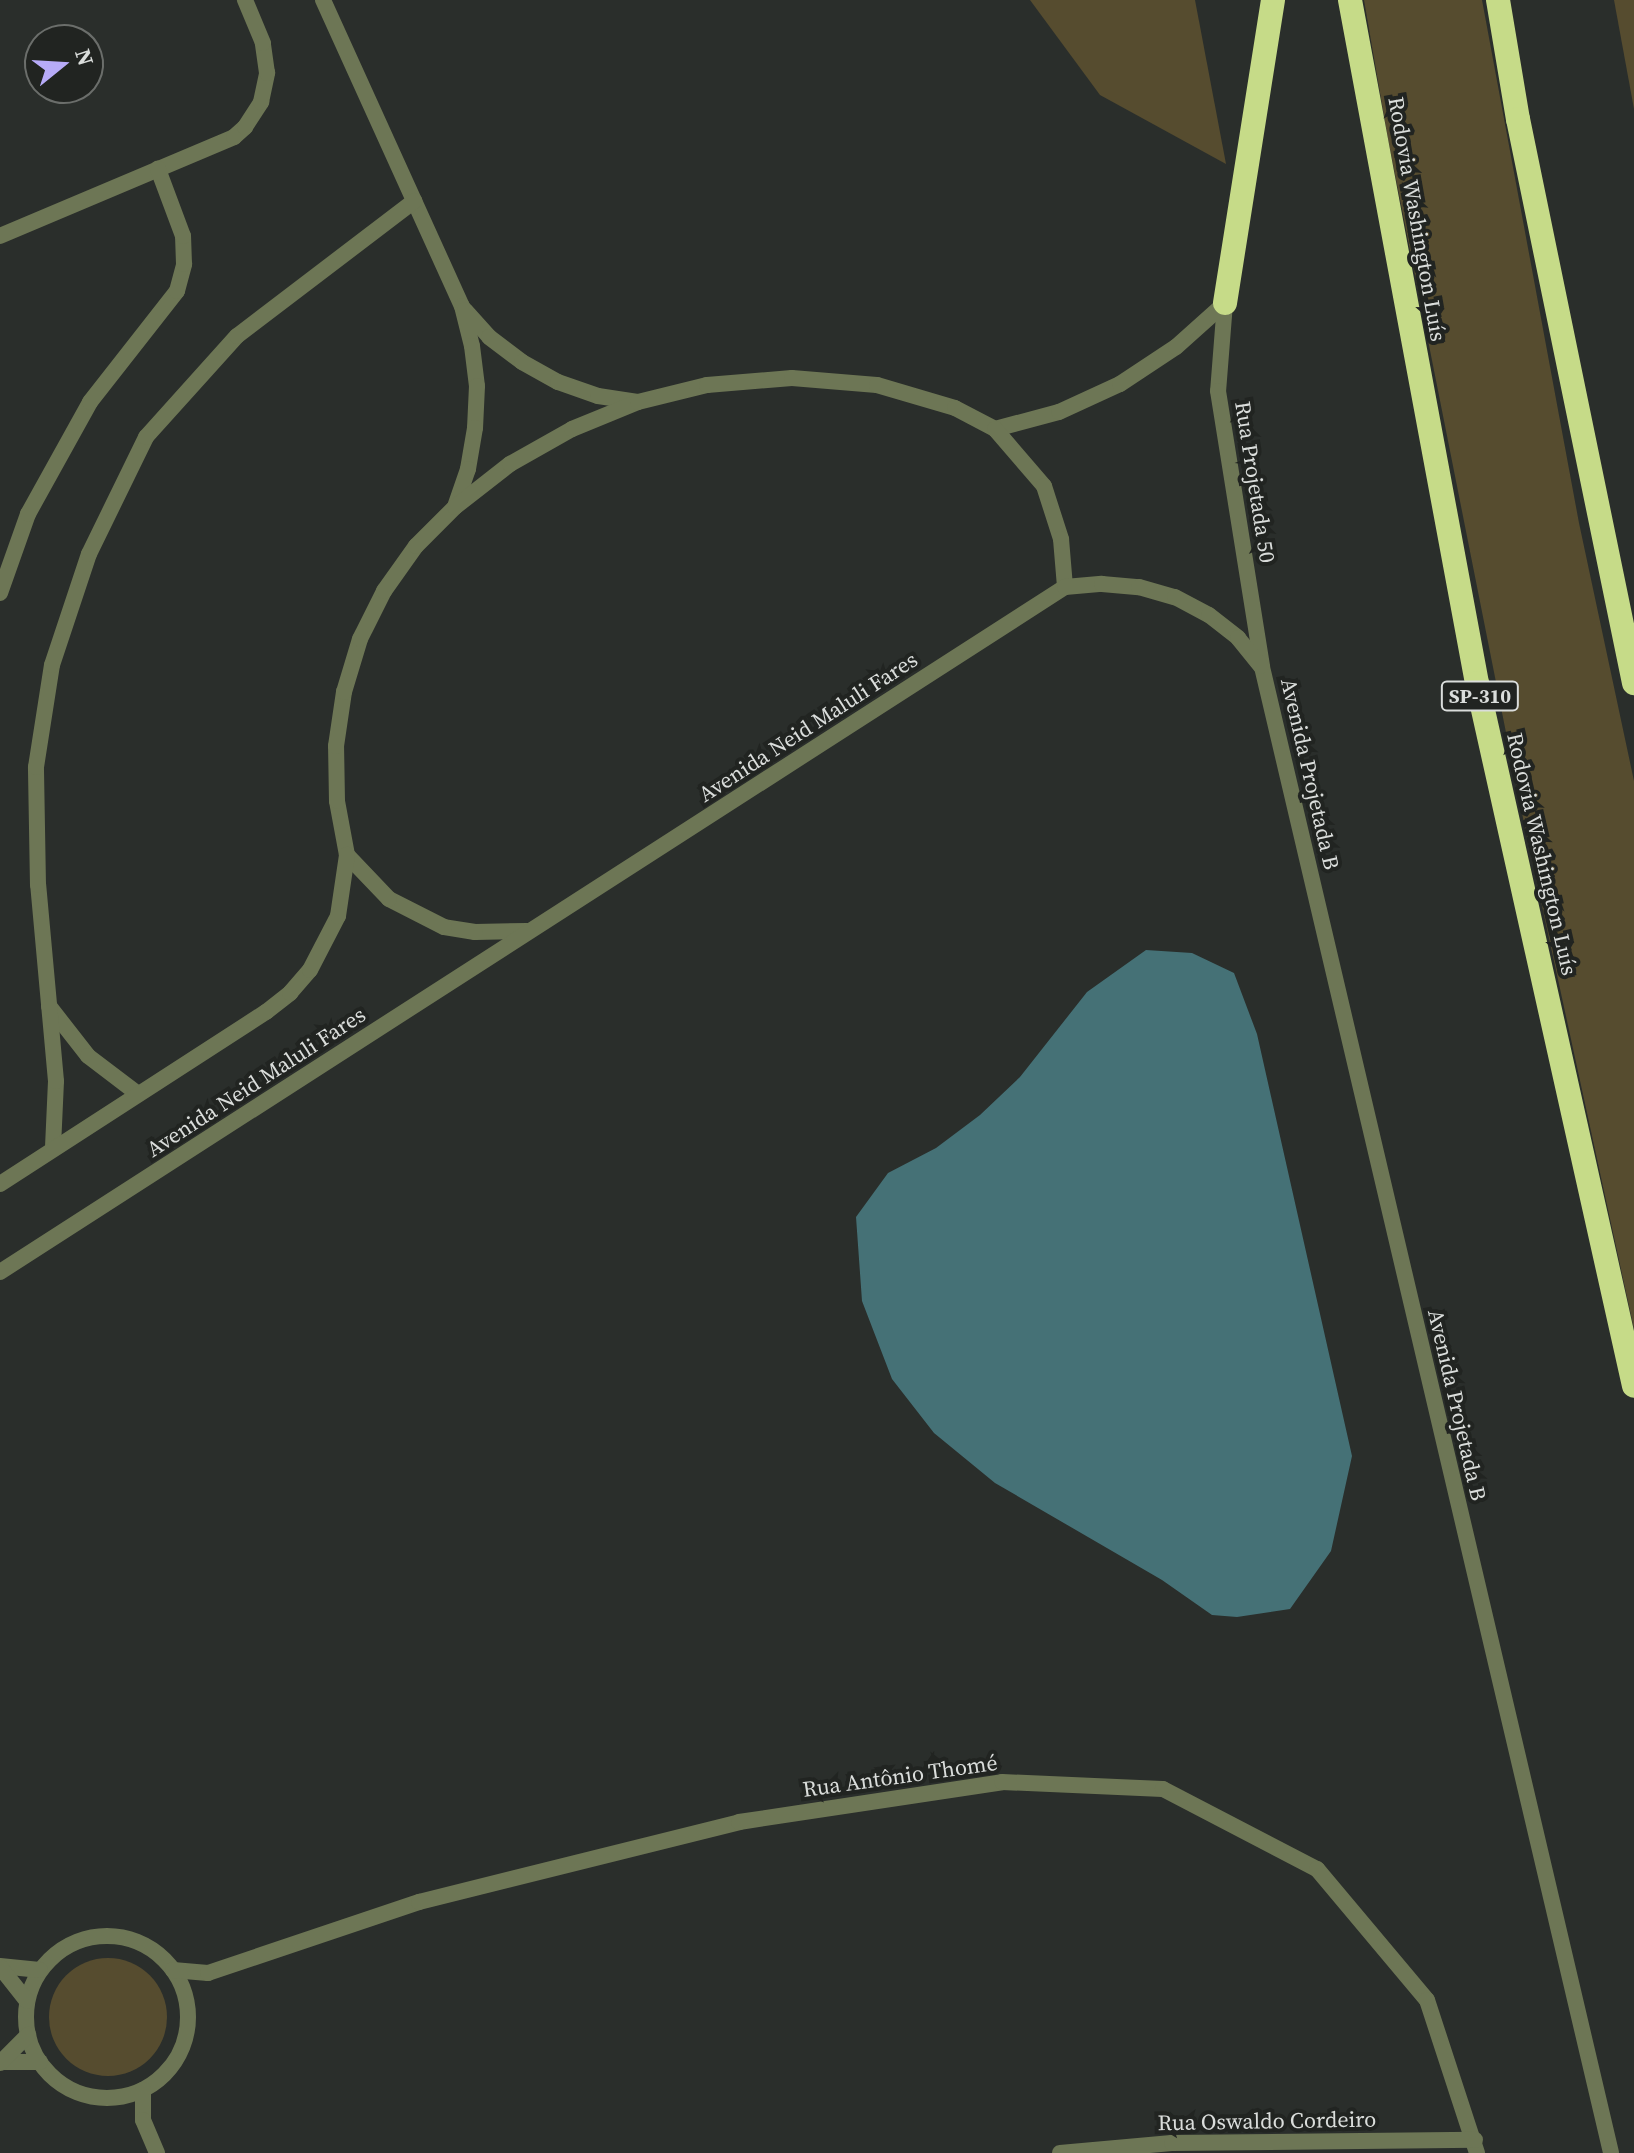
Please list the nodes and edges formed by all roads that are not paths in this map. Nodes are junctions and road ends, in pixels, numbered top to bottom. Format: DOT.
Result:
graph roads {
  1 [pos="245,0"];
  2 [pos="323,0"];
  3 [pos="1273,0"];
  4 [pos="1350,0"];
  5 [pos="1498,0"];
  6 [pos="158,169"];
  7 [pos="414,201"];
  8 [pos="0,236"];
  9 [pos="1225,303"];
  10 [pos="462,306"];
  11 [pos="638,402"];
  12 [pos="995,429"];
  13 [pos="455,507"];
  14 [pos="1065,587"];
  15 [pos="1,588"];
  16 [pos="1262,667"];
  17 [pos="1634,683"];
  18 [pos="347,855"];
  19 [pos="535,930"];
  20 [pos="48,1005"];
  21 [pos="138,1094"];
  22 [pos="53,1147"];
  23 [pos="0,1184"];
  24 [pos="0,1272"];
  25 [pos="1634,1386"];
  26 [pos="0,1966"];
  27 [pos="40,1970"];
  28 [pos="173,1970"];
  29 [pos="208,1973"];
  30 [pos="185,1995"];
  31 [pos="27,2001"];
  32 [pos="28,2035"];
  33 [pos="1,2062"];
  34 [pos="40,2062"];
  35 [pos="143,2090"];
  36 [pos="126,2096"];
  37 [pos="143,2120"];
  38 [pos="1476,2146"];
  39 [pos="157,2153"];
  40 [pos="1060,2153"];
  41 [pos="1611,2153"];
  1 -- 6 [label="street"];
  2 -- 7 [label="street"];
  3 -- 9 [label="highway"];
  4 -- 25 [label="highway, Rodovia Washington Luís / SP-310"];
  5 -- 17 [label="highway"];
  6 -- 8 [label="street"];
  6 -- 15 [label="street"];
  7 -- 10 [label="street"];
  7 -- 20 [label="street"];
  9 -- 12 [label="street"];
  9 -- 16 [label="street, Rua Projetada 50"];
  10 -- 11 [label="street"];
  10 -- 13 [label="street"];
  11 -- 12 [label="street"];
  11 -- 13 [label="street"];
  12 -- 14 [label="street"];
  13 -- 18 [label="street"];
  14 -- 16 [label="street, Avenida Neid Maluli Fares"];
  14 -- 19 [label="street, Avenida Neid Maluli Fares"];
  16 -- 41 [label="street, Avenida Projetada B"];
  18 -- 19 [label="street, Avenida Neid Maluli Fares"];
  18 -- 21 [label="street"];
  19 -- 24 [label="street, Avenida Neid Maluli Fares"];
  20 -- 21 [label="street"];
  20 -- 22 [label="street"];
  21 -- 22 [label="street"];
  22 -- 23 [label="street"];
  26 -- 27 [label="street"];
  26 -- 31 [label="street"];
  27 -- 28 [label="street"];
  27 -- 31 [label="street"];
  28 -- 29 [label="street"];
  28 -- 30 [label="street"];
  29 -- 30 [label="street"];
  29 -- 38 [label="street, Rua Antônio Thomé"];
  30 -- 35 [label="street"];
  31 -- 32 [label="street"];
  32 -- 33 [label="street"];
  32 -- 34 [label="street"];
  33 -- 34 [label="street"];
  34 -- 36 [label="street"];
  35 -- 36 [label="street"];
  35 -- 37 [label="street"];
  36 -- 37 [label="street"];
  37 -- 39 [label="street"];
  38 -- 40 [label="street, Rua Oswaldo Cordeiro"];
}
